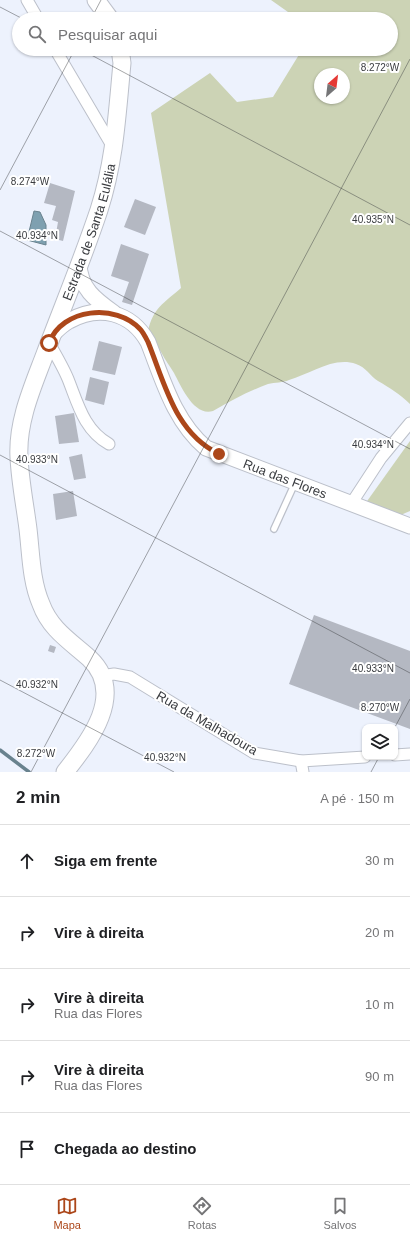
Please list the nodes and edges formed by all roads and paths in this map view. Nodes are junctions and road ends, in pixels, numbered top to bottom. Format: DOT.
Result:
graph roads {
  1 [pos="27,0"];
  2 [pos="96,0"];
  3 [pos="34,12"];
  4 [pos="105,12"];
  5 [pos="59,56"];
  6 [pos="121,56"];
  7 [pos="114,150"];
  8 [pos="79,264"];
  9 [pos="67,295"];
  10 [pos="92,297"];
  11 [pos="85,313"];
  12 [pos="114,314"];
  13 [pos="51,339"];
  14 [pos="410,423"];
  15 [pos="108,444"];
  16 [pos="295,483"];
  17 [pos="351,504"];
  18 [pos="410,526"];
  19 [pos="274,530"];
  20 [pos="101,676"];
  21 [pos="410,754"];
  22 [pos="398,755"];
  23 [pos="362,757"];
  24 [pos="301,761"];
  25 [pos="64,772"];
  26 [pos="303,772"];
  1 -- 3 [label="street"];
  2 -- 4 [label="main road"];
  5 -- 7 [label="street"];
  6 -- 7 [label="main road, Estrada de Santa Eulália"];
  7 -- 8 [label="main road, Estrada de Santa Eulália"];
  8 -- 9 [label="main road, Estrada de Santa Eulália"];
  8 -- 10 [label="street"];
  9 -- 10 [label="street"];
  9 -- 11 [label="street"];
  9 -- 13 [label="main road, Estrada de Santa Eulália"];
  10 -- 12 [label="street"];
  11 -- 12 [label="street"];
  11 -- 13 [label="street"];
  12 -- 16 [label="street, Rua das Flores"];
  13 -- 15 [label="street"];
  13 -- 20 [label="main road, Estrada de Santa Eulália"];
  14 -- 17 [label="street"];
  16 -- 17 [label="street, Rua das Flores"];
  16 -- 19 [label="lane"];
  17 -- 18 [label="street, Rua das Flores"];
  20 -- 24 [label="street, Rua da Malhadoura"];
  20 -- 25 [label="main road, Estrada de Santa Eulália"];
  21 -- 22 [label="street"];
  23 -- 24 [label="street, Rua da Malhadoura"];
  24 -- 26 [label="street"];
}
